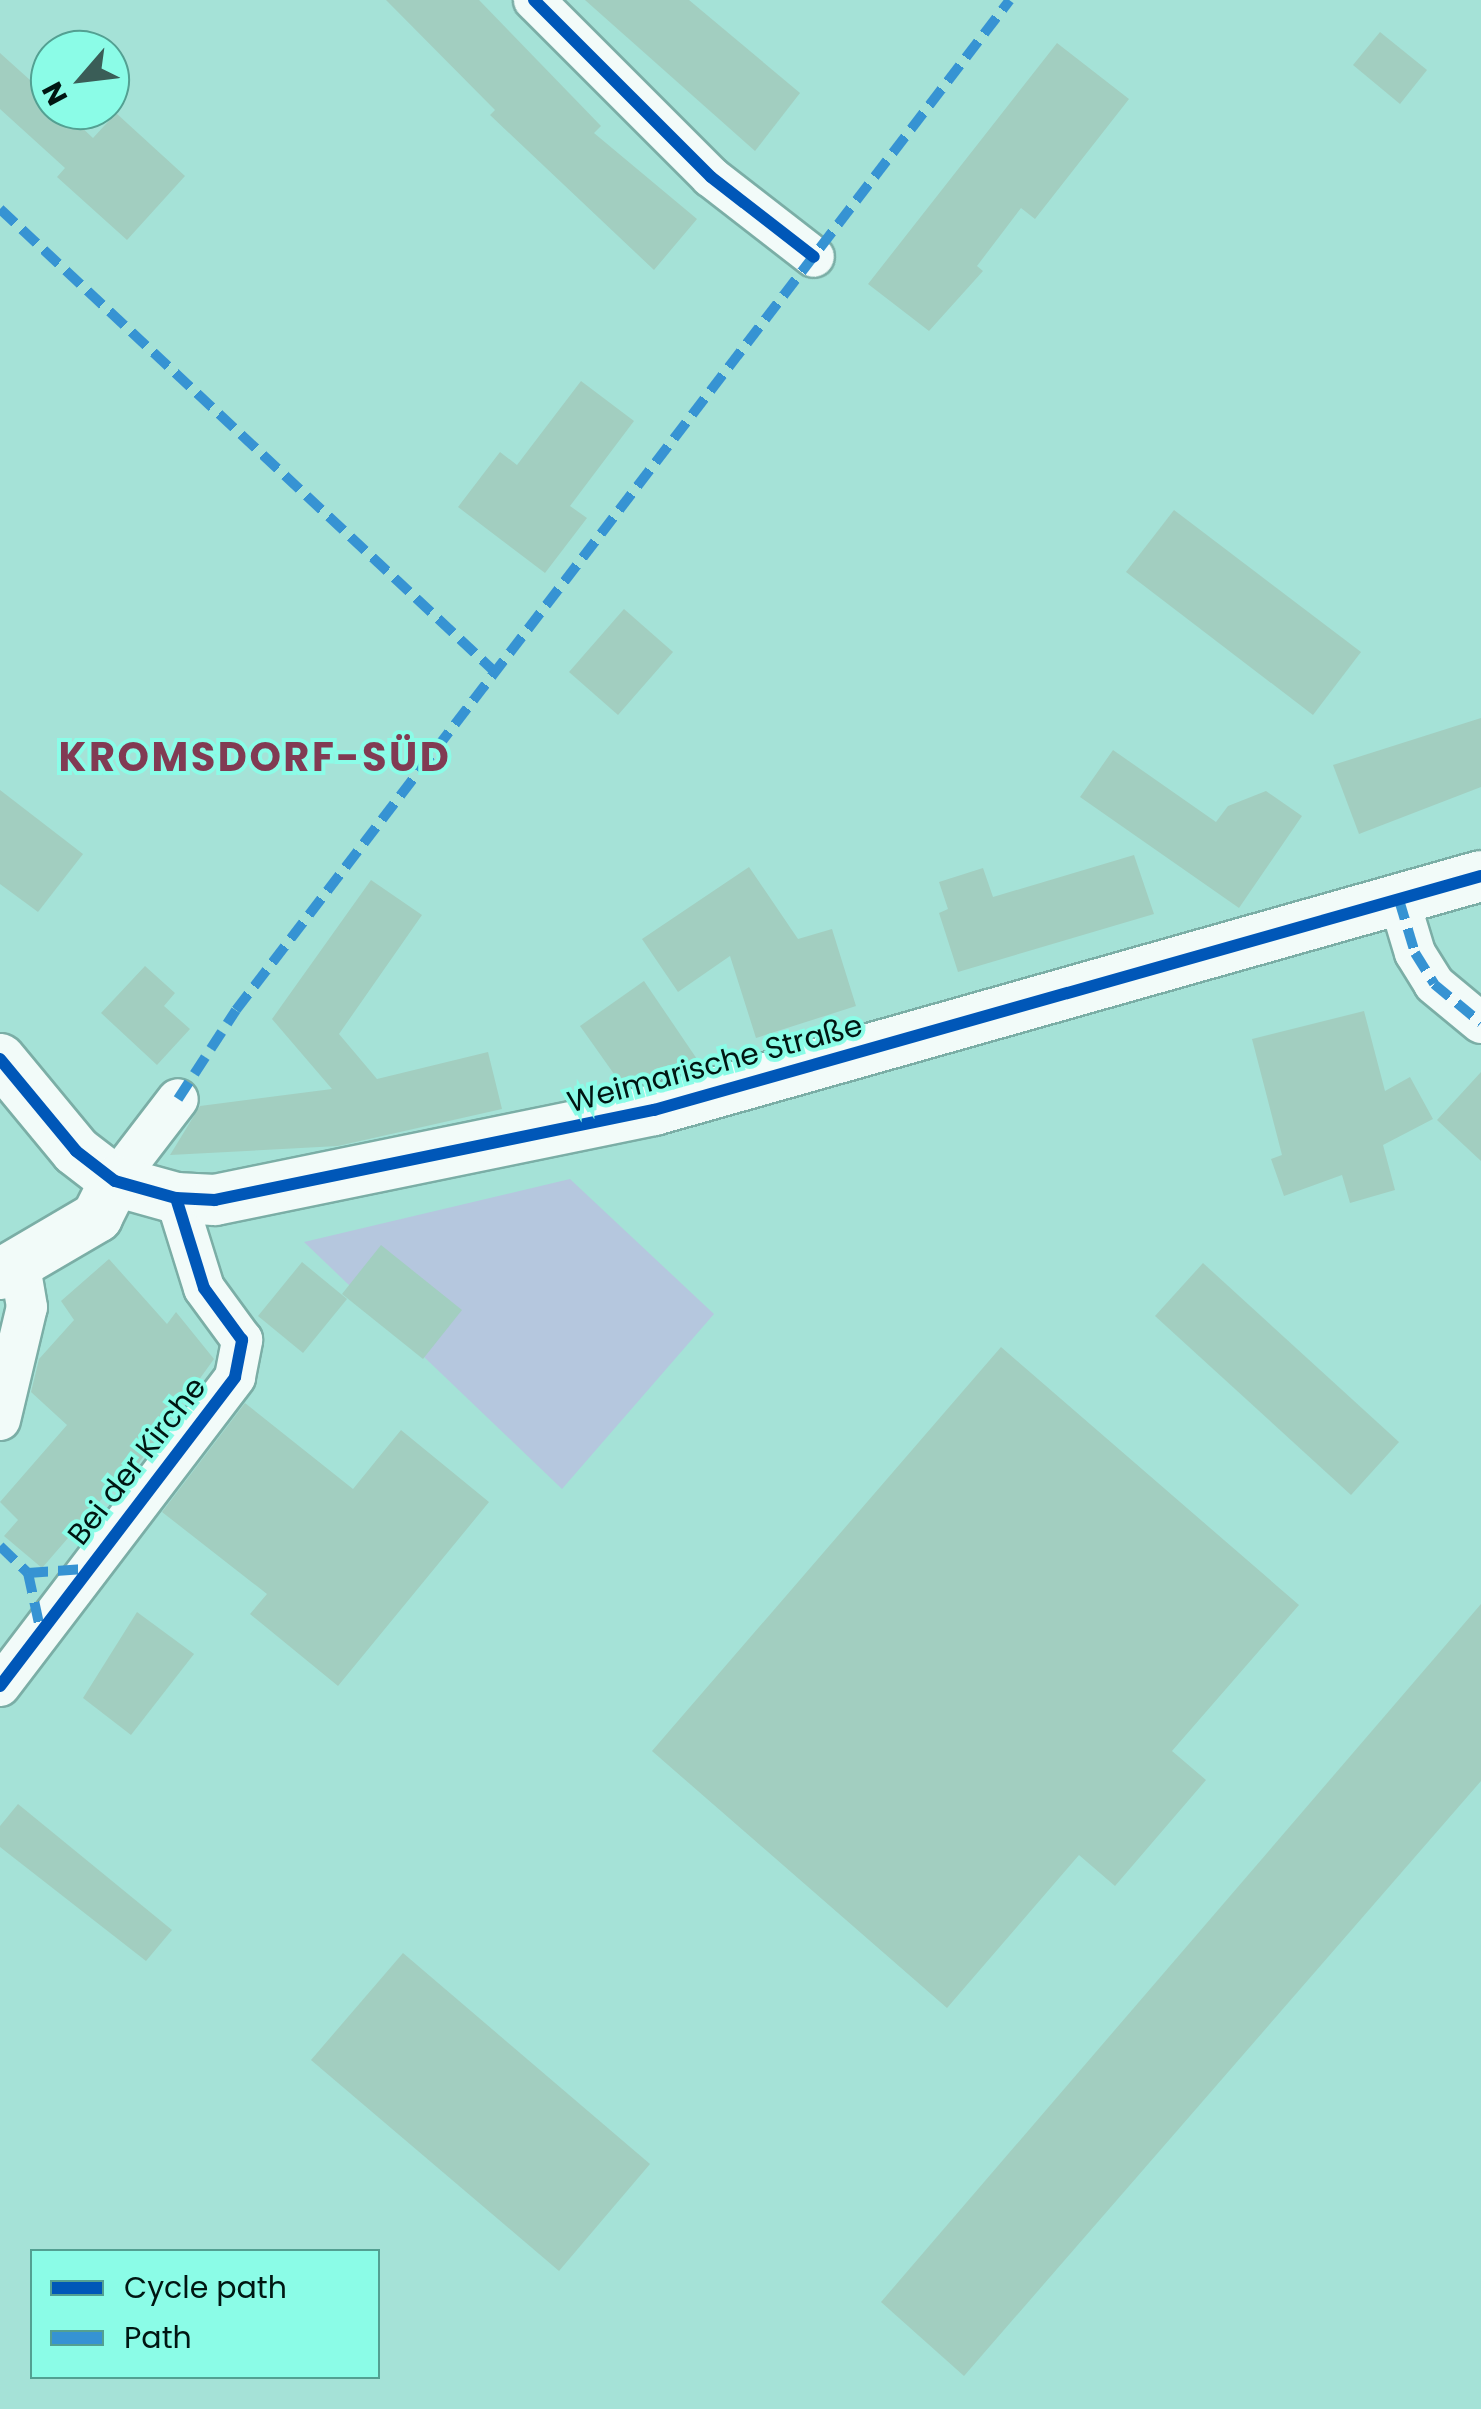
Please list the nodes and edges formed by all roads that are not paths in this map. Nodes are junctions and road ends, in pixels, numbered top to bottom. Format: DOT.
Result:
graph roads {
  1 [pos="534,0"];
  2 [pos="814,257"];
  3 [pos="1481,876"];
  4 [pos="1399,900"];
  5 [pos="1481,1023"];
  6 [pos="0,1060"];
  7 [pos="178,1099"];
  8 [pos="114,1181"];
  9 [pos="176,1198"];
  10 [pos="10,1270"];
  11 [pos="0,1420"];
  12 [pos="0,1686"];
  1 -- 2 [label="street"];
  3 -- 4 [label="street, Weimarische Straße"];
  4 -- 5 [label="street"];
  4 -- 9 [label="street, Weimarische Straße"];
  6 -- 8 [label="street, Weimarische Straße"];
  7 -- 8 [label="street"];
  8 -- 9 [label="street, Weimarische Straße"];
  8 -- 10 [label="street"];
  9 -- 12 [label="street, Bei der Kirche"];
  10 -- 11 [label="street"];
}
